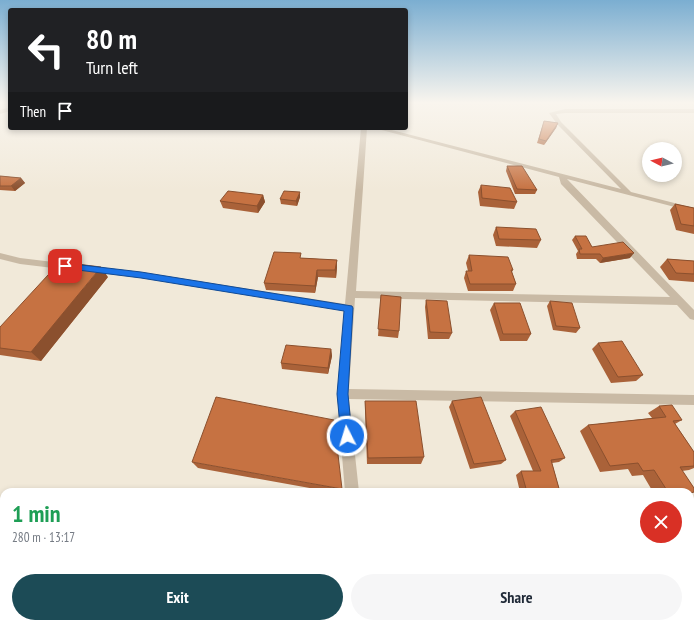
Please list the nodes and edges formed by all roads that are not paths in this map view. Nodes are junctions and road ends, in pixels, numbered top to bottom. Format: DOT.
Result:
graph roads {
  1 [pos="364,131"];
  2 [pos="390,131"];
  3 [pos="567,131"];
  4 [pos="562,176"];
  5 [pos="629,192"];
  6 [pos="694,210"];
  7 [pos="0,256"];
  8 [pos="350,294"];
  9 [pos="680,301"];
  10 [pos="349,308"];
  11 [pos="694,316"];
  12 [pos="343,394"];
  13 [pos="694,400"];
  14 [pos="352,488"];
  1 -- 8 [label="street"];
  2 -- 4 [label="street"];
  3 -- 5 [label="street"];
  4 -- 5 [label="street"];
  4 -- 9 [label="street"];
  5 -- 6 [label="street"];
  7 -- 10 [label="street"];
  8 -- 9 [label="street"];
  8 -- 10 [label="street"];
  9 -- 11 [label="street"];
  10 -- 12 [label="street"];
  12 -- 13 [label="street"];
  12 -- 14 [label="street"];
}
